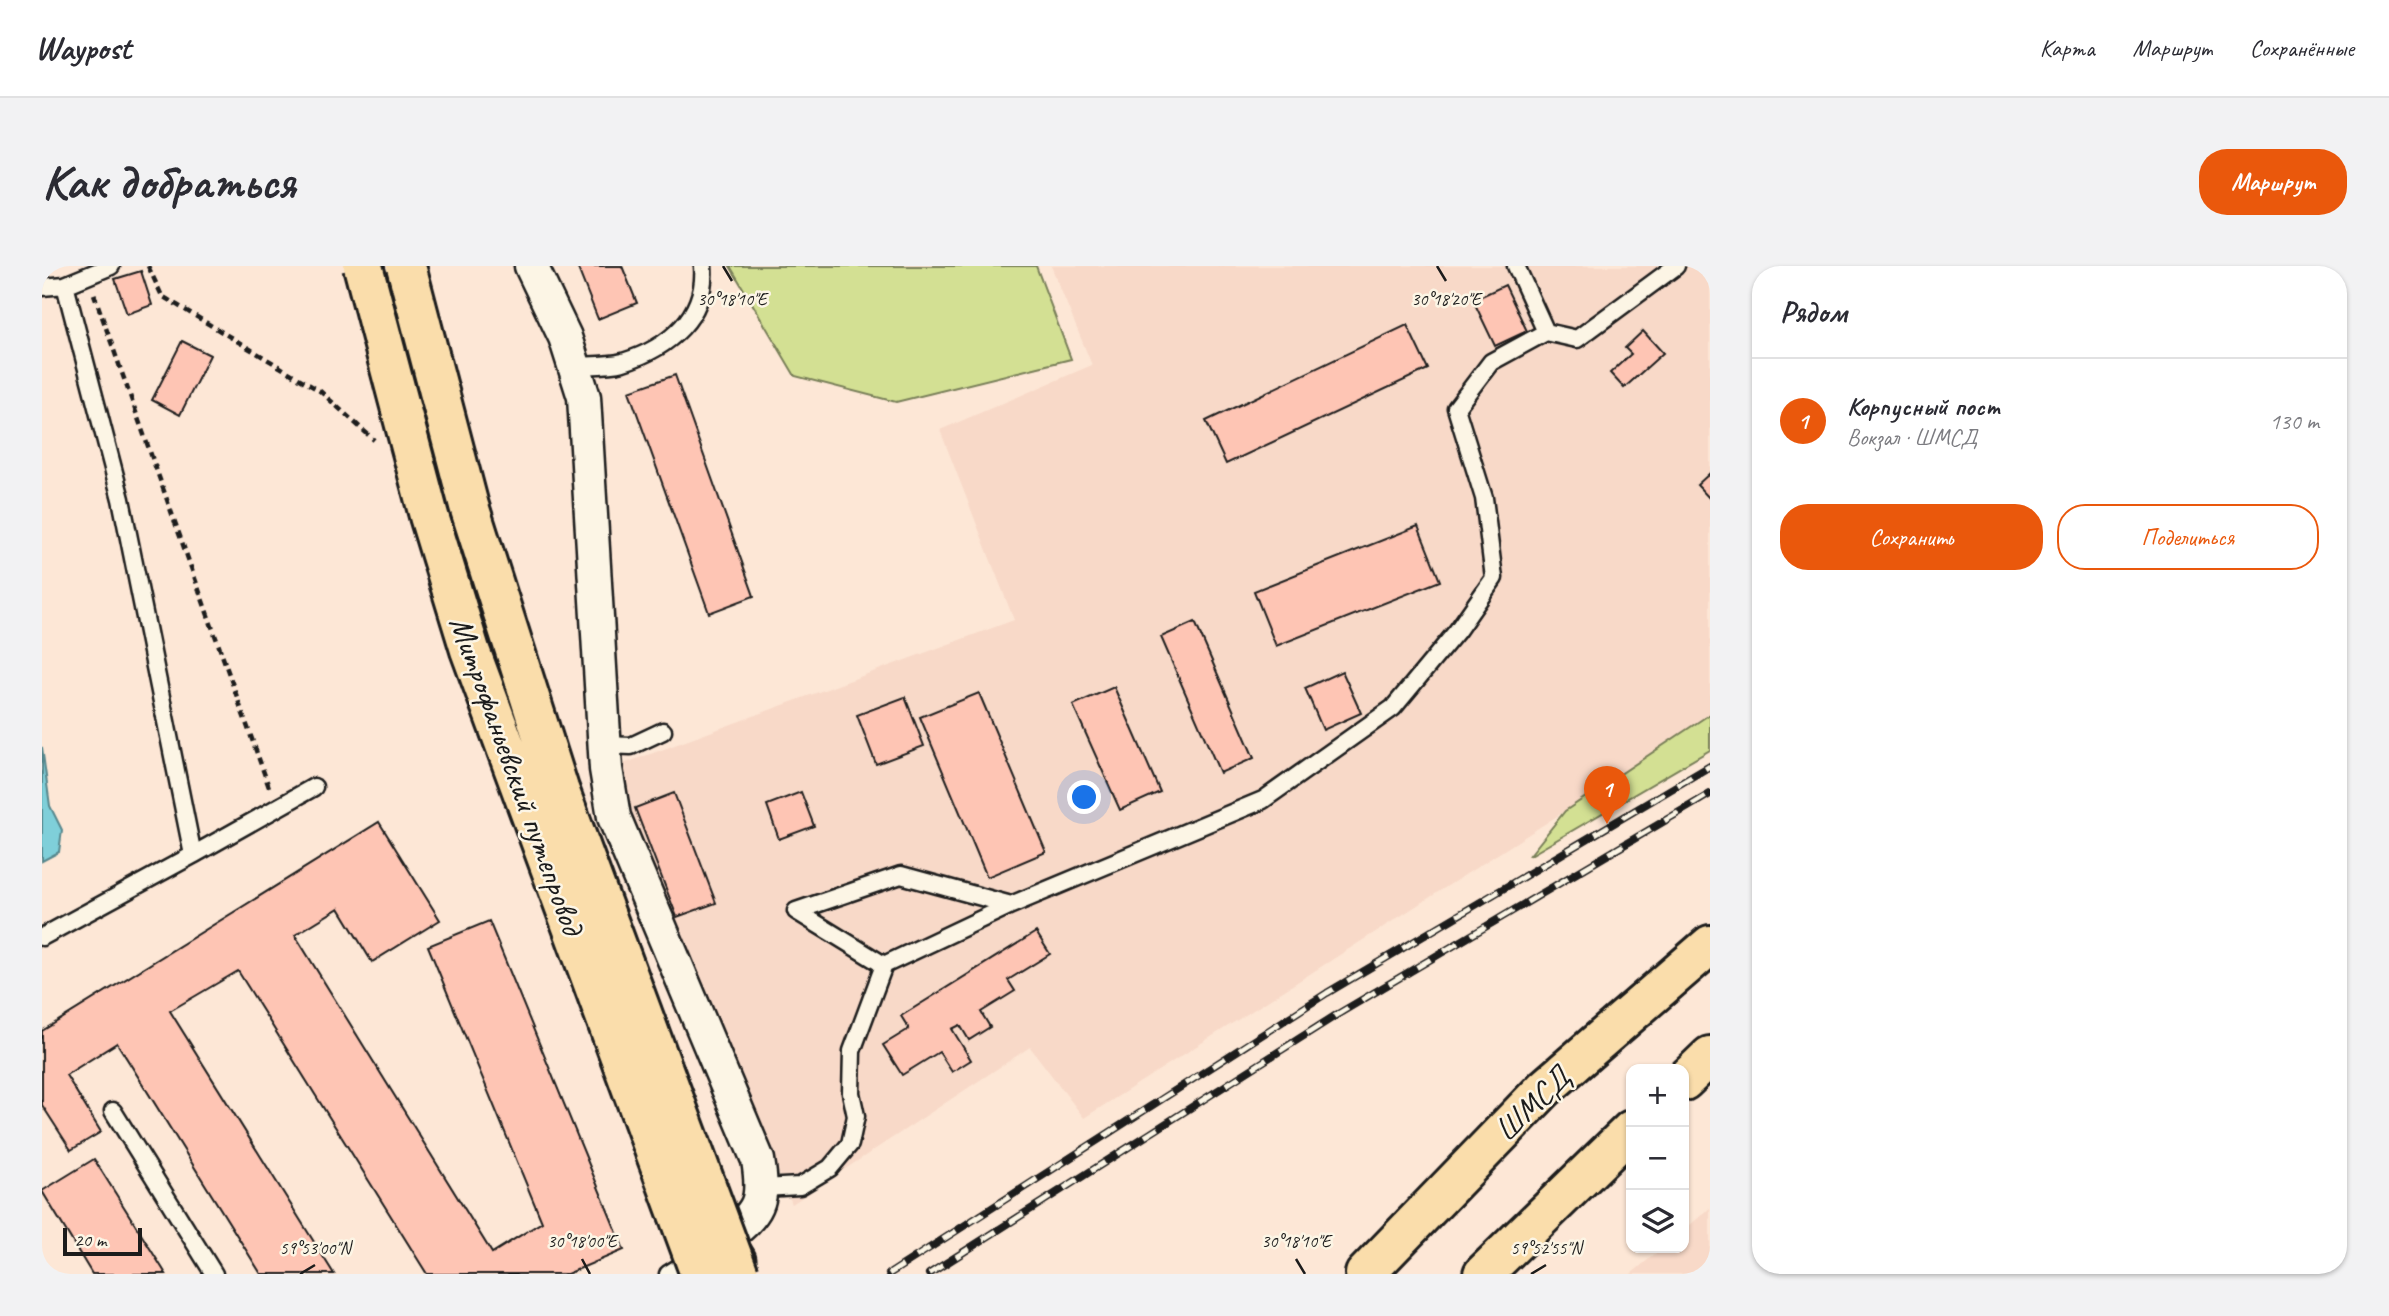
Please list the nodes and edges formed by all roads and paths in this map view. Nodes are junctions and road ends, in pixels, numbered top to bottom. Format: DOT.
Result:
graph roads {
  1 [pos="111,266"];
  2 [pos="148,266"];
  3 [pos="363,266"];
  4 [pos="405,266"];
  5 [pos="531,266"];
  6 [pos="703,266"];
  7 [pos="1516,266"];
  8 [pos="1676,266"];
  9 [pos="88,276"];
  10 [pos="65,285"];
  11 [pos="42,287"];
  12 [pos="1546,332"];
  13 [pos="235,343"];
  14 [pos="574,366"];
  15 [pos="663,731"];
  16 [pos="605,745"];
  17 [pos="314,788"];
  18 [pos="276,808"];
  19 [pos="193,855"];
  20 [pos="1011,905"];
  21 [pos="42,937"];
  22 [pos="1710,945"];
  23 [pos="884,965"];
  24 [pos="1710,1056"];
  25 [pos="1689,1076"];
  26 [pos="113,1111"];
  27 [pos="1626,1135"];
  28 [pos="763,1188"];
  29 [pos="717,1257"];
  30 [pos="214,1274"];
  31 [pos="668,1274"];
  32 [pos="746,1274"];
  33 [pos="1365,1274"];
  34 [pos="1483,1274"];
  1 -- 9 [label="lane"];
  2 -- 13 [label="path"];
  3 -- 29 [label="main road, Митрофаньевский путепровод, bridge"];
  4 -- 29 [label="main road, Митрофаньевский путепровод, bridge"];
  5 -- 14 [label="street"];
  6 -- 14 [label="lane"];
  7 -- 12 [label="lane"];
  8 -- 12 [label="lane"];
  9 -- 10 [label="lane"];
  9 -- 18 [label="path"];
  10 -- 11 [label="lane"];
  10 -- 19 [label="lane"];
  12 -- 20 [label="lane"];
  14 -- 16 [label="street"];
  15 -- 16 [label="lane"];
  16 -- 28 [label="street"];
  17 -- 18 [label="lane"];
  18 -- 19 [label="lane"];
  19 -- 21 [label="lane"];
  20 -- 23 [label="lane"];
  20 -- 23 [label="lane"];
  22 -- 33 [label="main road, ШМСД"];
  23 -- 28 [label="lane"];
  24 -- 25 [label="main road"];
  26 -- 30 [label="lane"];
  27 -- 34 [label="main road"];
  28 -- 29 [label="street"];
  29 -- 31 [label="lane"];
  29 -- 32 [label="street"];
}
